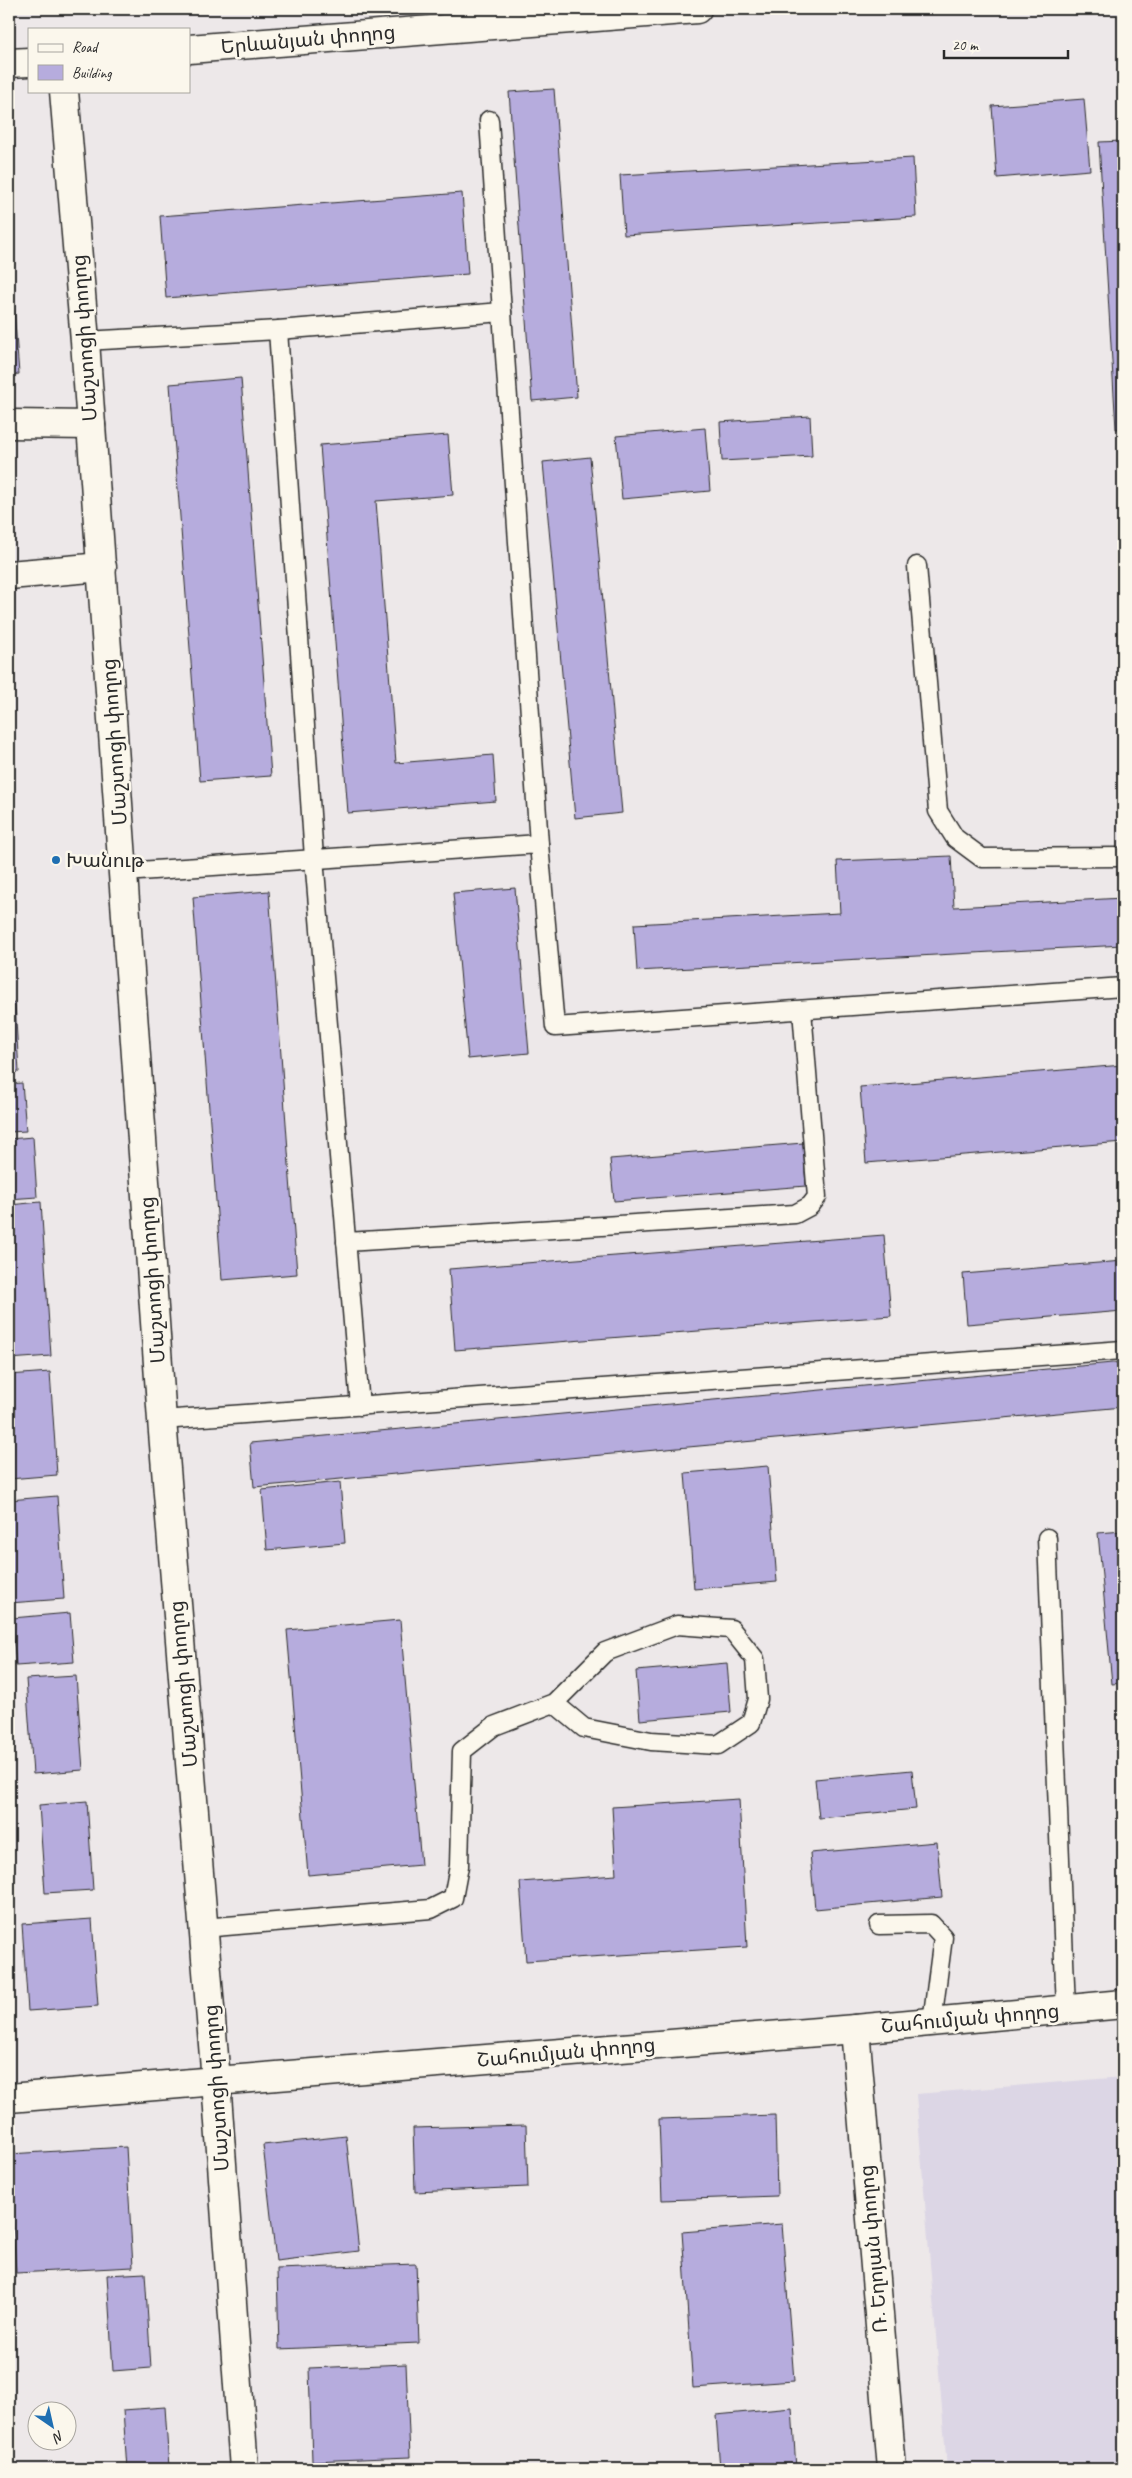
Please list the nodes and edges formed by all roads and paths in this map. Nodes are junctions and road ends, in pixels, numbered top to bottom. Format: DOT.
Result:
graph roads {
  1 [pos="697,9"];
  2 [pos="489,17"];
  3 [pos="190,49"];
  4 [pos="28,62"];
  5 [pos="9,63"];
  6 [pos="64,92"];
  7 [pos="489,120"];
  8 [pos="502,312"];
  9 [pos="278,330"];
  10 [pos="85,341"];
  11 [pos="9,424"];
  12 [pos="91,425"];
  13 [pos="917,566"];
  14 [pos="102,567"];
  15 [pos="9,575"];
  16 [pos="539,844"];
  17 [pos="1123,857"];
  18 [pos="314,858"];
  19 [pos="124,872"];
  20 [pos="1123,987"];
  21 [pos="802,1010"];
  22 [pos="346,1242"];
  23 [pos="1123,1350"];
  24 [pos="360,1406"];
  25 [pos="162,1420"];
  26 [pos="1047,1538"];
  27 [pos="554,1704"];
  28 [pos="880,1925"];
  29 [pos="203,1928"];
  30 [pos="1123,2004"];
  31 [pos="1066,2009"];
  32 [pos="932,2022"];
  33 [pos="855,2028"];
  34 [pos="216,2081"];
  35 [pos="9,2098"];
  36 [pos="244,2469"];
  37 [pos="892,2469"];
  1 -- 2 [label="main road, Երևանյան փողոց"];
  2 -- 3 [label="main road, Երևանյան փողոց"];
  4 -- 5 [label="main road"];
  6 -- 10 [label="main road, Մաշտոցի փողոց"];
  7 -- 8 [label="lane"];
  8 -- 9 [label="lane"];
  8 -- 16 [label="lane"];
  9 -- 10 [label="lane"];
  9 -- 18 [label="lane"];
  10 -- 12 [label="main road, Մաշտոցի փողոց"];
  11 -- 12 [label="main road"];
  12 -- 14 [label="main road, Մաշտոցի փողոց"];
  13 -- 17 [label="lane"];
  14 -- 15 [label="main road"];
  14 -- 19 [label="main road, Մաշտոցի փողոց"];
  16 -- 18 [label="lane"];
  16 -- 21 [label="lane"];
  18 -- 19 [label="lane"];
  18 -- 22 [label="lane"];
  19 -- 25 [label="main road, Մաշտոցի փողոց"];
  20 -- 21 [label="lane"];
  21 -- 22 [label="lane"];
  22 -- 24 [label="lane"];
  23 -- 24 [label="lane"];
  24 -- 25 [label="lane"];
  25 -- 29 [label="main road, Մաշտոցի փողոց"];
  26 -- 31 [label="lane"];
  27 -- 27 [label="lane"];
  27 -- 29 [label="lane"];
  28 -- 32 [label="lane"];
  29 -- 34 [label="main road, Մաշտոցի փողոց"];
  30 -- 31 [label="main road, Շահումյան փողոց"];
  31 -- 32 [label="main road, Շահումյան փողոց"];
  32 -- 33 [label="main road, Շահումյան փողոց"];
  33 -- 34 [label="main road, Շահումյան փողոց"];
  33 -- 37 [label="main road, Ռ. Եղոյան փողոց"];
  34 -- 35 [label="main road, Շահումյան փողոց"];
  34 -- 36 [label="main road, Մաշտոցի փողոց"];
}
